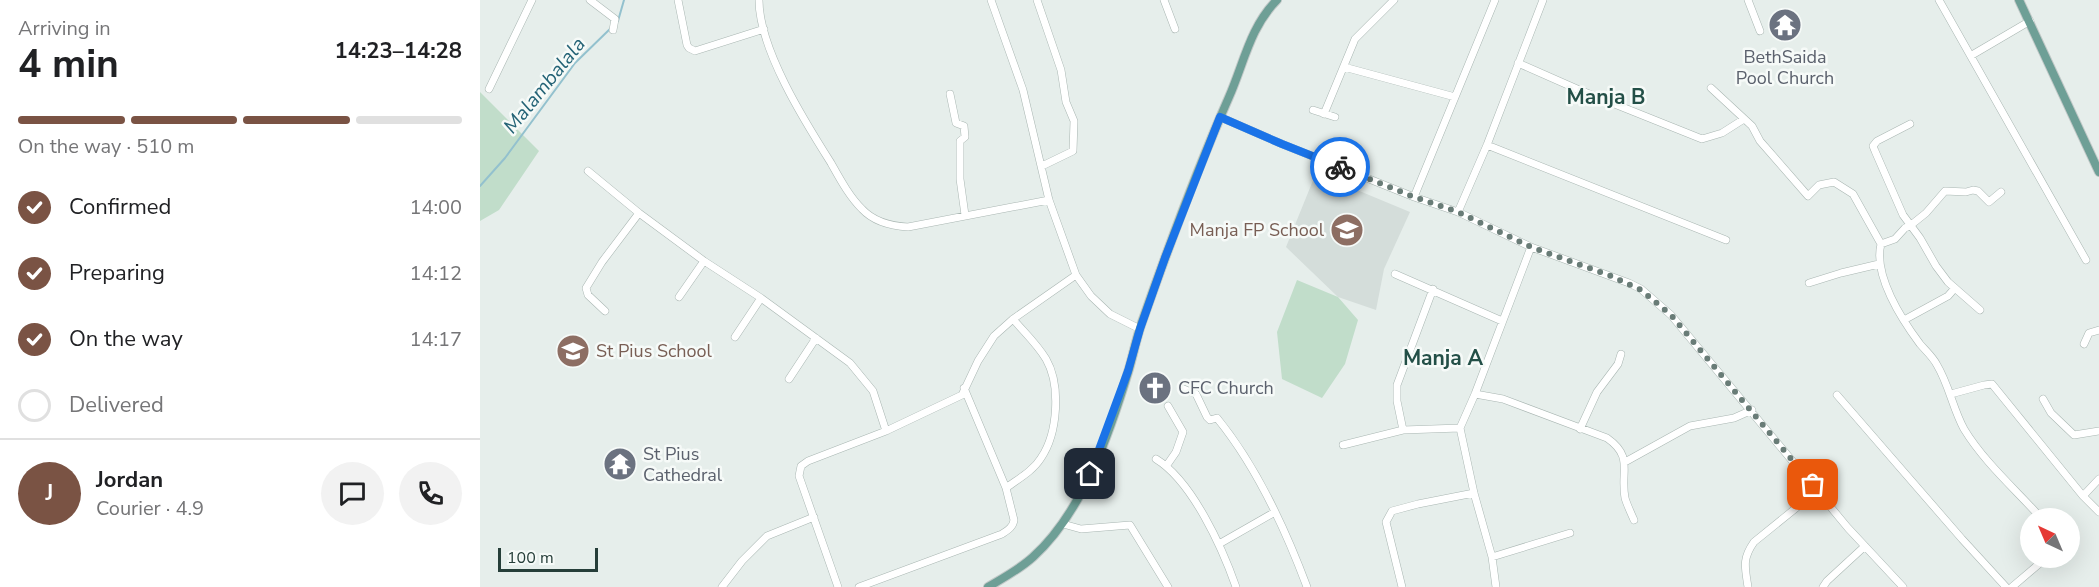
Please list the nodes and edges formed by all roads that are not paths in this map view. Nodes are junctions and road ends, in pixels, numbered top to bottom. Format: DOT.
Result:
graph roads {
  1 [pos="532,0"];
  2 [pos="590,0"];
  3 [pos="678,0"];
  4 [pos="759,0"];
  5 [pos="991,0"];
  6 [pos="1037,0"];
  7 [pos="1164,0"];
  8 [pos="1277,0"];
  9 [pos="1394,0"];
  10 [pos="1495,0"];
  11 [pos="1543,0"];
  12 [pos="1748,0"];
  13 [pos="1939,0"];
  14 [pos="2019,0"];
  15 [pos="2030,21"];
  16 [pos="764,29"];
  17 [pos="1175,29"];
  18 [pos="613,30"];
  19 [pos="1760,31"];
  20 [pos="1972,55"];
  21 [pos="1518,63"];
  22 [pos="1344,67"];
  23 [pos="1711,88"];
  24 [pos="489,89"];
  25 [pos="950,94"];
  26 [pos="1455,97"];
  27 [pos="1313,110"];
  28 [pos="1324,114"];
  29 [pos="1220,117"];
  30 [pos="1335,117"];
  31 [pos="1744,119"];
  32 [pos="1910,124"];
  33 [pos="1487,145"];
  34 [pos="1042,166"];
  35 [pos="588,171"];
  36 [pos="2099,172"];
  37 [pos="2001,192"];
  38 [pos="1414,197"];
  39 [pos="1049,200"];
  40 [pos="1458,212"];
  41 [pos="639,213"];
  42 [pos="965,215"];
  43 [pos="1911,225"];
  44 [pos="1726,240"];
  45 [pos="1881,244"];
  46 [pos="1531,247"];
  47 [pos="2086,260"];
  48 [pos="704,261"];
  49 [pos="1879,264"];
  50 [pos="1395,274"];
  51 [pos="1076,275"];
  52 [pos="1809,283"];
  53 [pos="1955,288"];
  54 [pos="1433,289"];
  55 [pos="679,297"];
  56 [pos="761,298"];
  57 [pos="1980,310"];
  58 [pos="605,311"];
  59 [pos="1013,319"];
  60 [pos="1904,320"];
  61 [pos="1502,321"];
  62 [pos="1140,329"];
  63 [pos="2099,330"];
  64 [pos="735,337"];
  65 [pos="816,338"];
  66 [pos="2084,344"];
  67 [pos="1621,354"];
  68 [pos="789,379"];
  69 [pos="964,388"];
  70 [pos="1181,388"];
  71 [pos="1475,394"];
  72 [pos="1951,394"];
  73 [pos="1837,395"];
  74 [pos="2043,399"];
  75 [pos="1168,406"];
  76 [pos="1752,410"];
  77 [pos="1460,428"];
  78 [pos="1580,429"];
  79 [pos="1403,430"];
  80 [pos="2099,430"];
  81 [pos="886,431"];
  82 [pos="1343,445"];
  83 [pos="1156,459"];
  84 [pos="1625,462"];
  85 [pos="1167,465"];
  86 [pos="2099,479"];
  87 [pos="1006,488"];
  88 [pos="1817,491"];
  89 [pos="1474,493"];
  90 [pos="2083,496"];
  91 [pos="2033,508"];
  92 [pos="1275,512"];
  93 [pos="2099,512"];
  94 [pos="814,517"];
  95 [pos="1634,520"];
  96 [pos="1064,524"];
  97 [pos="1570,533"];
  98 [pos="1219,544"];
  99 [pos="1865,546"];
  100 [pos="1492,557"];
  101 [pos="2034,568"];
  102 [pos="722,587"];
  103 [pos="838,587"];
  104 [pos="859,587"];
  105 [pos="988,587"];
  106 [pos="1168,587"];
  107 [pos="1236,587"];
  108 [pos="1306,587"];
  109 [pos="1402,587"];
  110 [pos="1496,587"];
  111 [pos="1748,587"];
  112 [pos="1823,587"];
  113 [pos="1903,587"];
  114 [pos="2006,587"];
  115 [pos="2012,587"];
  1 -- 24 [label="street"];
  2 -- 18 [label="street"];
  3 -- 16 [label="street"];
  4 -- 16 [label="street"];
  5 -- 34 [label="street"];
  6 -- 34 [label="street"];
  7 -- 17 [label="street"];
  8 -- 29 [label="main road"];
  9 -- 22 [label="street"];
  10 -- 26 [label="street"];
  11 -- 21 [label="street"];
  12 -- 19 [label="street"];
  13 -- 20 [label="street"];
  14 -- 15 [label="main road"];
  15 -- 20 [label="street"];
  15 -- 36 [label="main road"];
  16 -- 42 [label="street"];
  20 -- 47 [label="street"];
  21 -- 31 [label="street"];
  21 -- 33 [label="street"];
  22 -- 26 [label="street"];
  22 -- 28 [label="street"];
  23 -- 31 [label="street"];
  25 -- 42 [label="street"];
  26 -- 38 [label="street"];
  27 -- 28 [label="street"];
  28 -- 30 [label="street"];
  29 -- 38 [label="street"];
  29 -- 62 [label="main road"];
  31 -- 45 [label="street"];
  32 -- 43 [label="street"];
  33 -- 40 [label="street"];
  33 -- 44 [label="street"];
  34 -- 39 [label="street"];
  35 -- 41 [label="street"];
  37 -- 43 [label="street"];
  38 -- 40 [label="street"];
  39 -- 42 [label="street"];
  39 -- 51 [label="street"];
  40 -- 46 [label="street"];
  41 -- 48 [label="street"];
  41 -- 58 [label="street"];
  43 -- 45 [label="street"];
  43 -- 53 [label="street"];
  45 -- 49 [label="street"];
  46 -- 61 [label="street"];
  46 -- 76 [label="street"];
  48 -- 55 [label="street"];
  48 -- 56 [label="street"];
  49 -- 52 [label="street"];
  49 -- 60 [label="street"];
  50 -- 54 [label="street"];
  51 -- 59 [label="street"];
  51 -- 62 [label="street"];
  53 -- 57 [label="street"];
  53 -- 60 [label="street"];
  54 -- 61 [label="street"];
  54 -- 79 [label="street"];
  56 -- 64 [label="street"];
  56 -- 65 [label="street"];
  59 -- 69 [label="street"];
  59 -- 87 [label="street"];
  60 -- 72 [label="street"];
  61 -- 71 [label="street"];
  62 -- 96 [label="main road"];
  63 -- 66 [label="street"];
  65 -- 68 [label="street"];
  65 -- 81 [label="street"];
  67 -- 78 [label="street"];
  69 -- 81 [label="street"];
  69 -- 87 [label="street"];
  70 -- 92 [label="street"];
  71 -- 77 [label="street"];
  71 -- 78 [label="street"];
  72 -- 90 [label="street"];
  72 -- 91 [label="street"];
  73 -- 114 [label="street"];
  74 -- 80 [label="street"];
  75 -- 85 [label="street"];
  76 -- 84 [label="street"];
  76 -- 88 [label="street"];
  77 -- 79 [label="street"];
  77 -- 89 [label="street"];
  78 -- 84 [label="street"];
  79 -- 82 [label="street"];
  81 -- 94 [label="street"];
  83 -- 85 [label="street"];
  84 -- 95 [label="street"];
  85 -- 98 [label="street"];
  86 -- 90 [label="street"];
  87 -- 104 [label="street"];
  88 -- 99 [label="street"];
  88 -- 111 [label="street"];
  89 -- 100 [label="street"];
  89 -- 109 [label="street"];
  90 -- 93 [label="street"];
  92 -- 98 [label="street"];
  92 -- 108 [label="street"];
  94 -- 102 [label="street"];
  94 -- 103 [label="street"];
  96 -- 105 [label="main road"];
  96 -- 106 [label="street"];
  97 -- 100 [label="street"];
  98 -- 107 [label="street"];
  99 -- 112 [label="street"];
  99 -- 113 [label="street"];
  100 -- 110 [label="street"];
  101 -- 115 [label="street"];
}
